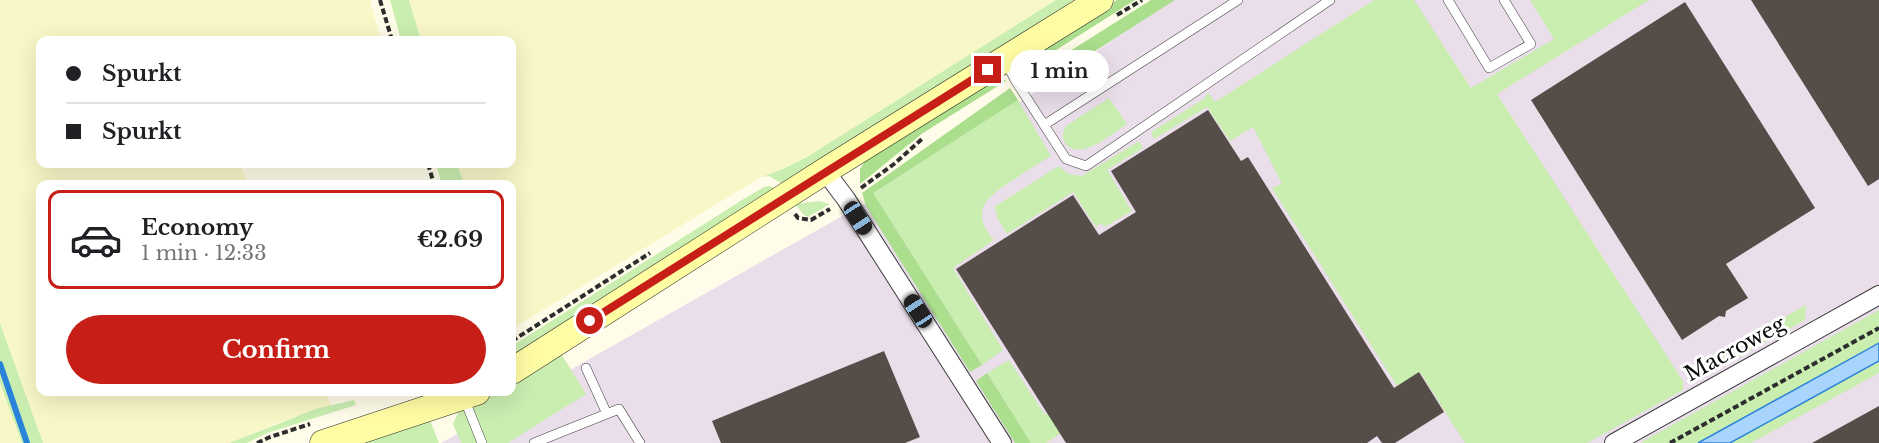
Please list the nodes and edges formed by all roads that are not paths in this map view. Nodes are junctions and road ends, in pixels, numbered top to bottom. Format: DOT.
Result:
graph roads {
  1 [pos="1100,0"];
  2 [pos="1238,0"];
  3 [pos="1330,0"];
  4 [pos="1448,0"];
  5 [pos="1504,0"];
  6 [pos="1005,60"];
  7 [pos="1044,125"];
  8 [pos="825,171"];
  9 [pos="1879,295"];
  10 [pos="516,367"];
  11 [pos="586,368"];
  12 [pos="464,396"];
  13 [pos="470,396"];
  14 [pos="607,414"];
  15 [pos="323,443"];
  16 [pos="482,443"];
  17 [pos="534,443"];
  18 [pos="640,443"];
  19 [pos="1002,443"];
  20 [pos="1614,443"];
  1 -- 6 [label="street"];
  2 -- 7 [label="lane"];
  3 -- 7 [label="lane"];
  4 -- 5 [label="lane"];
  6 -- 7 [label="lane"];
  6 -- 8 [label="street"];
  8 -- 10 [label="street"];
  8 -- 19 [label="street"];
  9 -- 20 [label="street, Macroweg"];
  11 -- 14 [label="lane"];
  12 -- 15 [label="street"];
  13 -- 16 [label="lane"];
  14 -- 17 [label="lane"];
  14 -- 18 [label="lane"];
}
